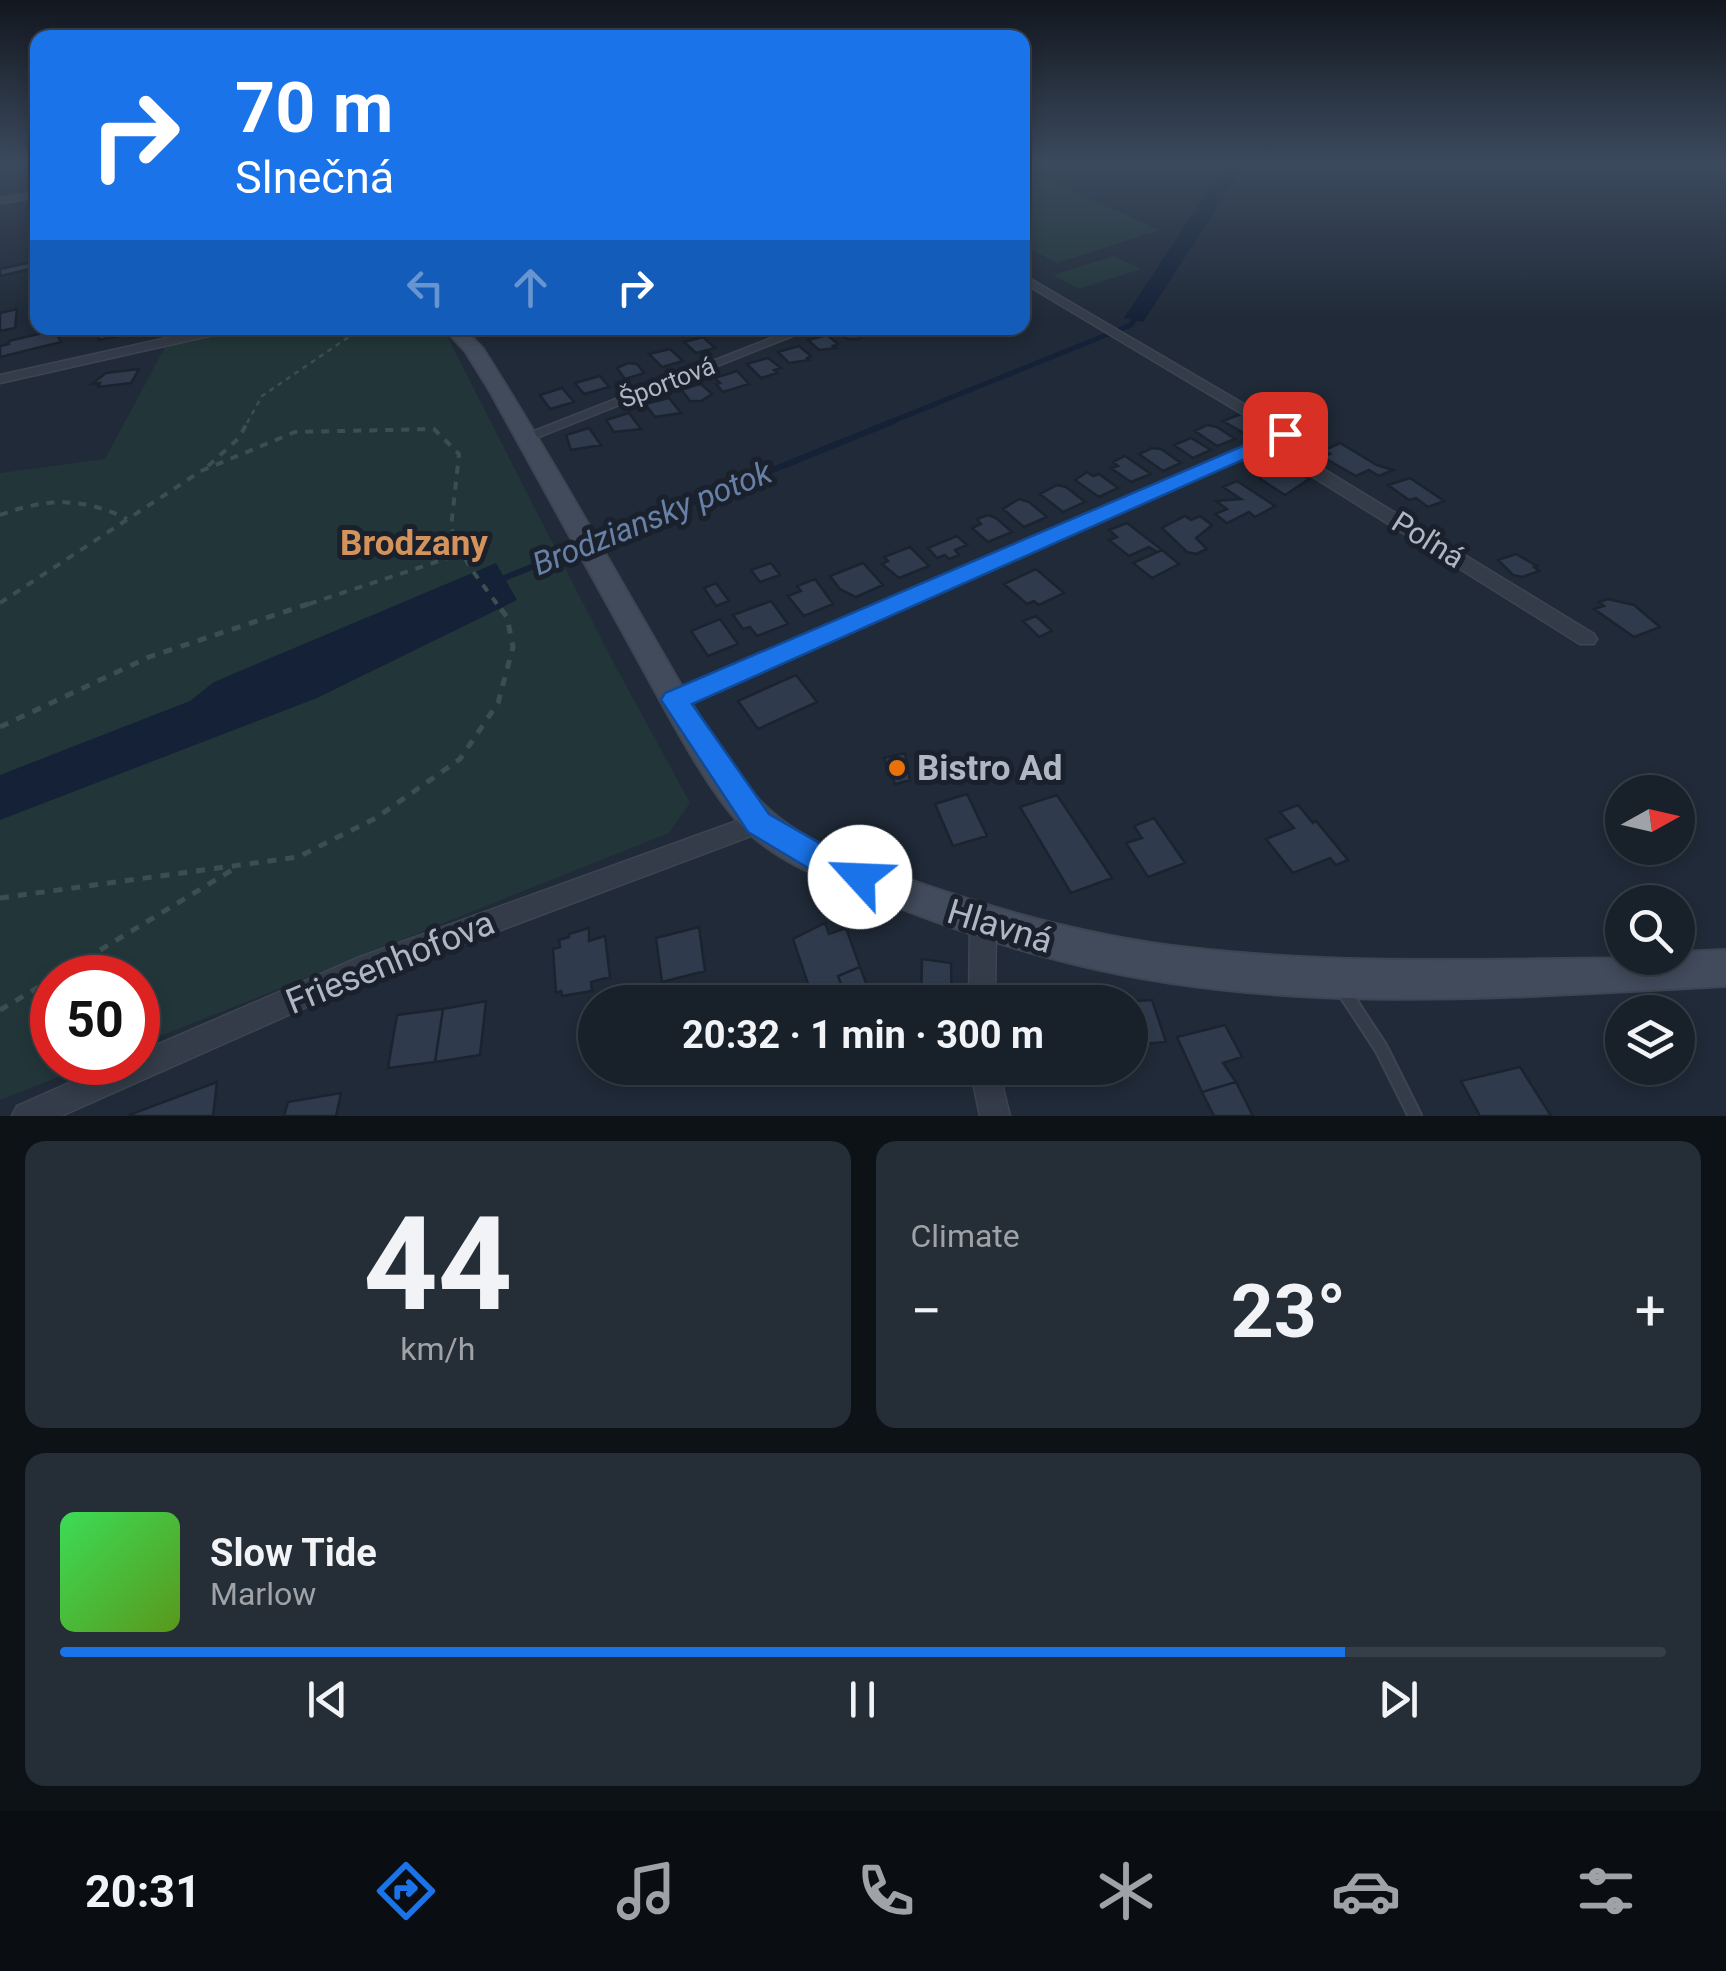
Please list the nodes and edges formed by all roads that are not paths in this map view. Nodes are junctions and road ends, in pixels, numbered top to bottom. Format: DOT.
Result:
graph roads {
  1 [pos="1030,281"];
  2 [pos="196,335"];
  3 [pos="460,335"];
  4 [pos="790,335"];
  5 [pos="0,379"];
  6 [pos="526,437"];
  7 [pos="1277,438"];
  8 [pos="1587,639"];
  9 [pos="675,700"];
  10 [pos="758,823"];
  11 [pos="983,923"];
  12 [pos="1726,968"];
  13 [pos="1336,979"];
  14 [pos="982,985"];
  15 [pos="988,1085"];
  16 [pos="27,1116"];
  17 [pos="995,1116"];
  18 [pos="1415,1116"];
  1 -- 7 [label="street, Poľná"];
  2 -- 5 [label="street"];
  3 -- 6 [label="main road, Hlavná"];
  4 -- 6 [label="street, Športová"];
  6 -- 9 [label="main road, Hlavná"];
  7 -- 8 [label="street, Poľná"];
  7 -- 9 [label="street"];
  9 -- 10 [label="main road, Hlavná"];
  10 -- 11 [label="main road, Hlavná"];
  10 -- 16 [label="street, Friesenhofova"];
  11 -- 13 [label="main road, Hlavná"];
  11 -- 14 [label="street"];
  12 -- 13 [label="main road, Hlavná"];
  13 -- 18 [label="lane"];
  15 -- 17 [label="street"];
}
